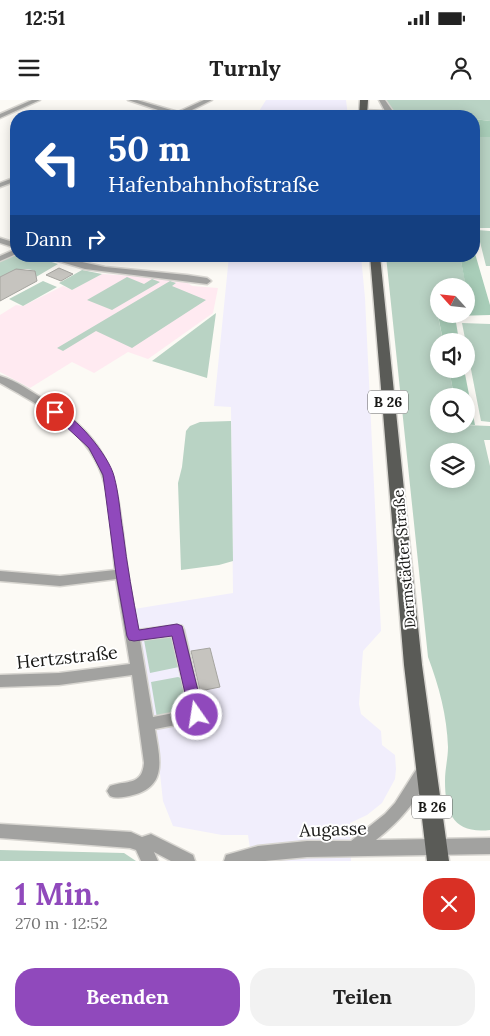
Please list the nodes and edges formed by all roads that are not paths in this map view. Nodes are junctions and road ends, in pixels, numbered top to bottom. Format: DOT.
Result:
graph roads {
  1 [pos="37,100"];
  2 [pos="131,100"];
  3 [pos="209,100"];
  4 [pos="382,100"];
  5 [pos="14,110"];
  6 [pos="161,110"];
  7 [pos="190,110"];
  8 [pos="390,110"];
  9 [pos="69,262"];
  10 [pos="376,262"];
  11 [pos="207,281"];
  12 [pos="0,379"];
  13 [pos="122,574"];
  14 [pos="0,576"];
  15 [pos="134,636"];
  16 [pos="138,668"];
  17 [pos="0,681"];
  18 [pos="147,724"];
  19 [pos="426,766"];
  20 [pos="115,791"];
  21 [pos="0,831"];
  22 [pos="142,845"];
  23 [pos="490,846"];
  24 [pos="348,848"];
  25 [pos="437,855"];
  26 [pos="150,861"];
  27 [pos="186,861"];
  28 [pos="232,861"];
  1 -- 5 [label="street"];
  2 -- 6 [label="street"];
  3 -- 7 [label="street"];
  4 -- 8 [label="street"];
  9 -- 11 [label="street"];
  10 -- 19 [label="main road, Darmstädter Straße / B 26"];
  12 -- 13 [label="street"];
  13 -- 14 [label="street"];
  13 -- 15 [label="street"];
  15 -- 16 [label="street"];
  15 -- 18 [label="street"];
  16 -- 17 [label="street, Hertzstraße"];
  16 -- 18 [label="street"];
  18 -- 20 [label="street"];
  19 -- 24 [label="street"];
  19 -- 25 [label="main road, Darmstädter Straße / B 26"];
  21 -- 22 [label="street"];
  22 -- 26 [label="street"];
  22 -- 27 [label="street"];
  23 -- 25 [label="street, Augasse"];
  24 -- 25 [label="street, Augasse"];
  24 -- 28 [label="street, Augasse"];
}
